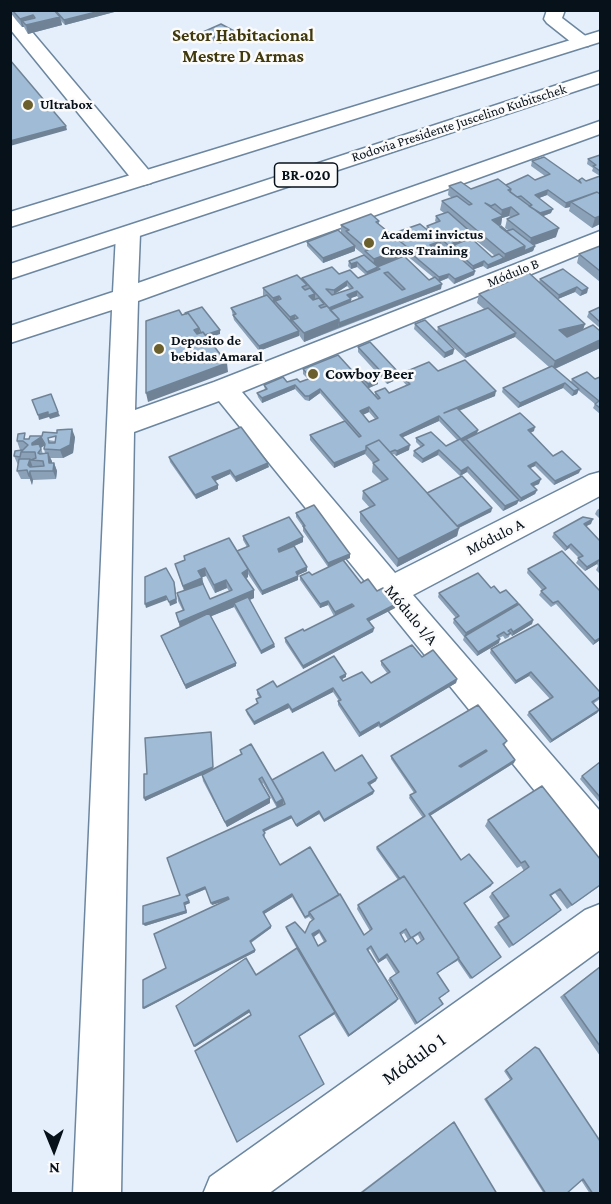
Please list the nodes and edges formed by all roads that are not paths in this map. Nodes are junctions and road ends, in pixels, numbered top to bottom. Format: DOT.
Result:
graph roads {
  1 [pos="556,10"];
  2 [pos="10,16"];
  3 [pos="591,39"];
  4 [pos="600,76"];
  5 [pos="600,127"];
  6 [pos="143,178"];
  7 [pos="10,220"];
  8 [pos="128,234"];
  9 [pos="600,238"];
  10 [pos="10,272"];
  11 [pos="127,296"];
  12 [pos="10,335"];
  13 [pos="224,389"];
  14 [pos="120,426"];
  15 [pos="600,483"];
  16 [pos="390,591"];
  17 [pos="600,840"];
  18 [pos="600,925"];
  19 [pos="97,1194"];
  20 [pos="227,1194"];
  1 -- 3 [label="main road"];
  2 -- 6 [label="main road"];
  3 -- 6 [label="main road, BR-020"];
  4 -- 8 [label="main road, Rodovia Presidente Juscelino Kubitschek / BR-020"];
  5 -- 11 [label="main road"];
  6 -- 7 [label="main road, BR-020"];
  8 -- 10 [label="main road, Rodovia Presidente Juscelino Kubitschek / BR-020"];
  8 -- 11 [label="main road"];
  9 -- 13 [label="main road, Módulo B"];
  11 -- 12 [label="main road"];
  11 -- 14 [label="main road"];
  13 -- 14 [label="main road"];
  13 -- 16 [label="main road, Módulo 1/A"];
  14 -- 19 [label="main road"];
  15 -- 16 [label="main road, Módulo A"];
  16 -- 17 [label="main road, Módulo 1/A"];
  18 -- 20 [label="main road, Módulo 1"];
}
